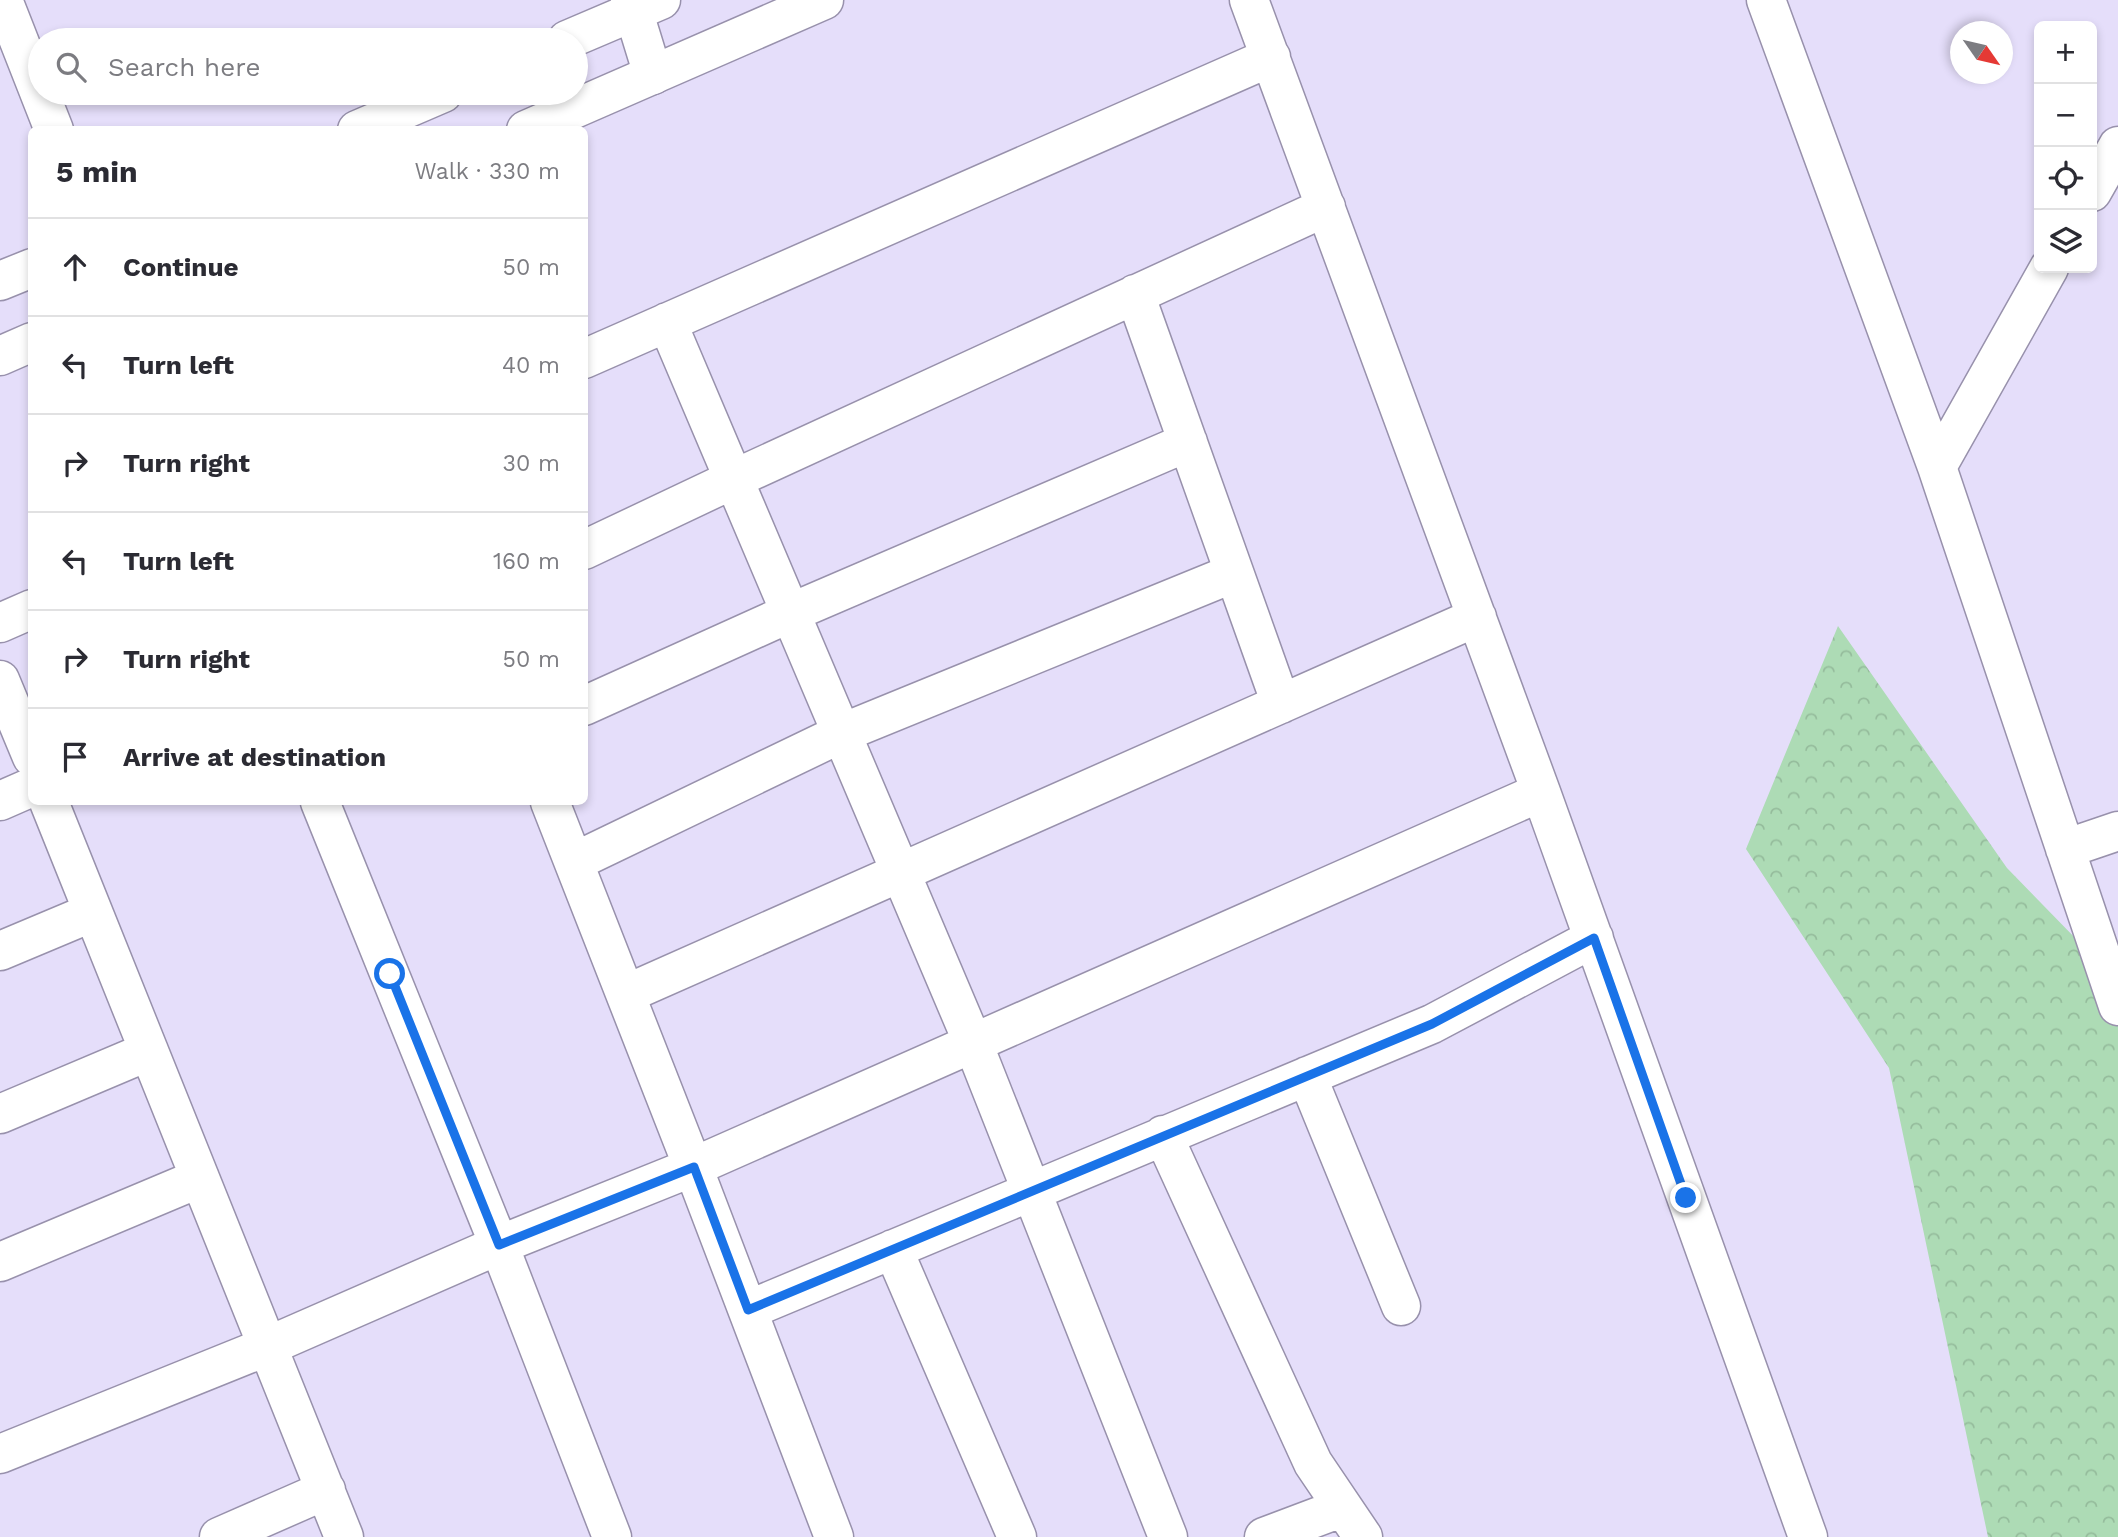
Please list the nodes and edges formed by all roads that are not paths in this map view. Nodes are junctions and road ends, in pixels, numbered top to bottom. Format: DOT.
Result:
graph roads {
  1 [pos="3,0"];
  2 [pos="824,0"];
  3 [pos="1249,0"];
  4 [pos="1766,0"];
  5 [pos="642,4"];
  6 [pos="588,30"];
  7 [pos="1272,57"];
  8 [pos="28,64"];
  9 [pos="653,75"];
  10 [pos="588,103"];
  11 [pos="44,105"];
  12 [pos="415,105"];
  13 [pos="584,105"];
  14 [pos="52,126"];
  15 [pos="366,126"];
  16 [pos="535,126"];
  17 [pos="2118,145"];
  18 [pos="2097,183"];
  19 [pos="1326,207"];
  20 [pos="28,270"];
  21 [pos="2046,273"];
  22 [pos="0,281"];
  23 [pos="1135,294"];
  24 [pos="667,322"];
  25 [pos="28,344"];
  26 [pos="0,356"];
  27 [pos="588,357"];
  28 [pos="1188,442"];
  29 [pos="1937,467"];
  30 [pos="734,479"];
  31 [pos="588,549"];
  32 [pos="1234,573"];
  33 [pos="28,611"];
  34 [pos="790,612"];
  35 [pos="1477,617"];
  36 [pos="0,623"];
  37 [pos="0,680"];
  38 [pos="588,704"];
  39 [pos="1281,704"];
  40 [pos="842,733"];
  41 [pos="28,747"];
  42 [pos="28,789"];
  43 [pos="1541,792"];
  44 [pos="0,801"];
  45 [pos="50,805"];
  46 [pos="321,805"];
  47 [pos="551,805"];
  48 [pos="2118,831"];
  49 [pos="2065,849"];
  50 [pos="574,862"];
  51 [pos="901,872"];
  52 [pos="93,912"];
  53 [pos="1594,938"];
  54 [pos="0,951"];
  55 [pos="625,994"];
  56 [pos="2118,1006"];
  57 [pos="973,1043"];
  58 [pos="149,1051"];
  59 [pos="1307,1076"];
  60 [pos="0,1114"];
  61 [pos="1163,1135"];
  62 [pos="694,1167"];
  63 [pos="200,1178"];
  64 [pos="1031,1190"];
  65 [pos="499,1245"];
  66 [pos="892,1249"];
  67 [pos="0,1262"];
  68 [pos="1401,1306"];
  69 [pos="748,1310"];
  70 [pos="268,1346"];
  71 [pos="0,1454"];
  72 [pos="326,1490"];
  73 [pos="1352,1523"];
  74 [pos="1805,1536"];
  75 [pos="219,1537"];
  76 [pos="344,1537"];
  77 [pos="612,1537"];
  78 [pos="834,1537"];
  79 [pos="1017,1537"];
  80 [pos="1168,1537"];
  81 [pos="1264,1537"];
  1 -- 8 [label="street"];
  2 -- 9 [label="street"];
  3 -- 7 [label="street"];
  4 -- 29 [label="street"];
  5 -- 6 [label="street"];
  5 -- 9 [label="street"];
  7 -- 19 [label="street"];
  7 -- 24 [label="street"];
  9 -- 10 [label="street"];
  11 -- 14 [label="street"];
  12 -- 15 [label="street"];
  13 -- 16 [label="street"];
  17 -- 18 [label="street"];
  19 -- 23 [label="street"];
  19 -- 35 [label="street"];
  20 -- 22 [label="street"];
  21 -- 29 [label="street"];
  23 -- 28 [label="street"];
  23 -- 30 [label="street"];
  24 -- 27 [label="street"];
  24 -- 30 [label="street"];
  25 -- 26 [label="street"];
  28 -- 32 [label="street"];
  28 -- 34 [label="street"];
  29 -- 49 [label="street"];
  30 -- 31 [label="street"];
  30 -- 34 [label="street"];
  32 -- 39 [label="street"];
  32 -- 40 [label="street"];
  33 -- 36 [label="street"];
  34 -- 38 [label="street"];
  34 -- 40 [label="street"];
  35 -- 39 [label="street"];
  35 -- 43 [label="street"];
  37 -- 41 [label="street"];
  39 -- 51 [label="street"];
  40 -- 50 [label="street"];
  40 -- 51 [label="street"];
  42 -- 44 [label="street"];
  43 -- 53 [label="street"];
  43 -- 57 [label="street"];
  45 -- 52 [label="street"];
  46 -- 65 [label="street"];
  47 -- 50 [label="street"];
  48 -- 49 [label="street"];
  49 -- 56 [label="street"];
  50 -- 55 [label="street"];
  51 -- 55 [label="street"];
  51 -- 57 [label="street"];
  52 -- 54 [label="street"];
  52 -- 58 [label="street"];
  53 -- 59 [label="street"];
  53 -- 74 [label="street"];
  55 -- 62 [label="street"];
  57 -- 62 [label="street"];
  57 -- 64 [label="street"];
  58 -- 60 [label="street"];
  58 -- 63 [label="street"];
  59 -- 61 [label="street"];
  59 -- 68 [label="street"];
  61 -- 64 [label="street"];
  61 -- 73 [label="street"];
  62 -- 65 [label="street"];
  62 -- 69 [label="street"];
  63 -- 67 [label="street"];
  63 -- 70 [label="street"];
  64 -- 66 [label="street"];
  64 -- 80 [label="street"];
  65 -- 70 [label="street"];
  65 -- 77 [label="street"];
  66 -- 69 [label="street"];
  66 -- 79 [label="street"];
  69 -- 78 [label="street"];
  70 -- 71 [label="street"];
  70 -- 72 [label="street"];
  72 -- 75 [label="street"];
  72 -- 76 [label="street"];
  73 -- 81 [label="street"];
}
